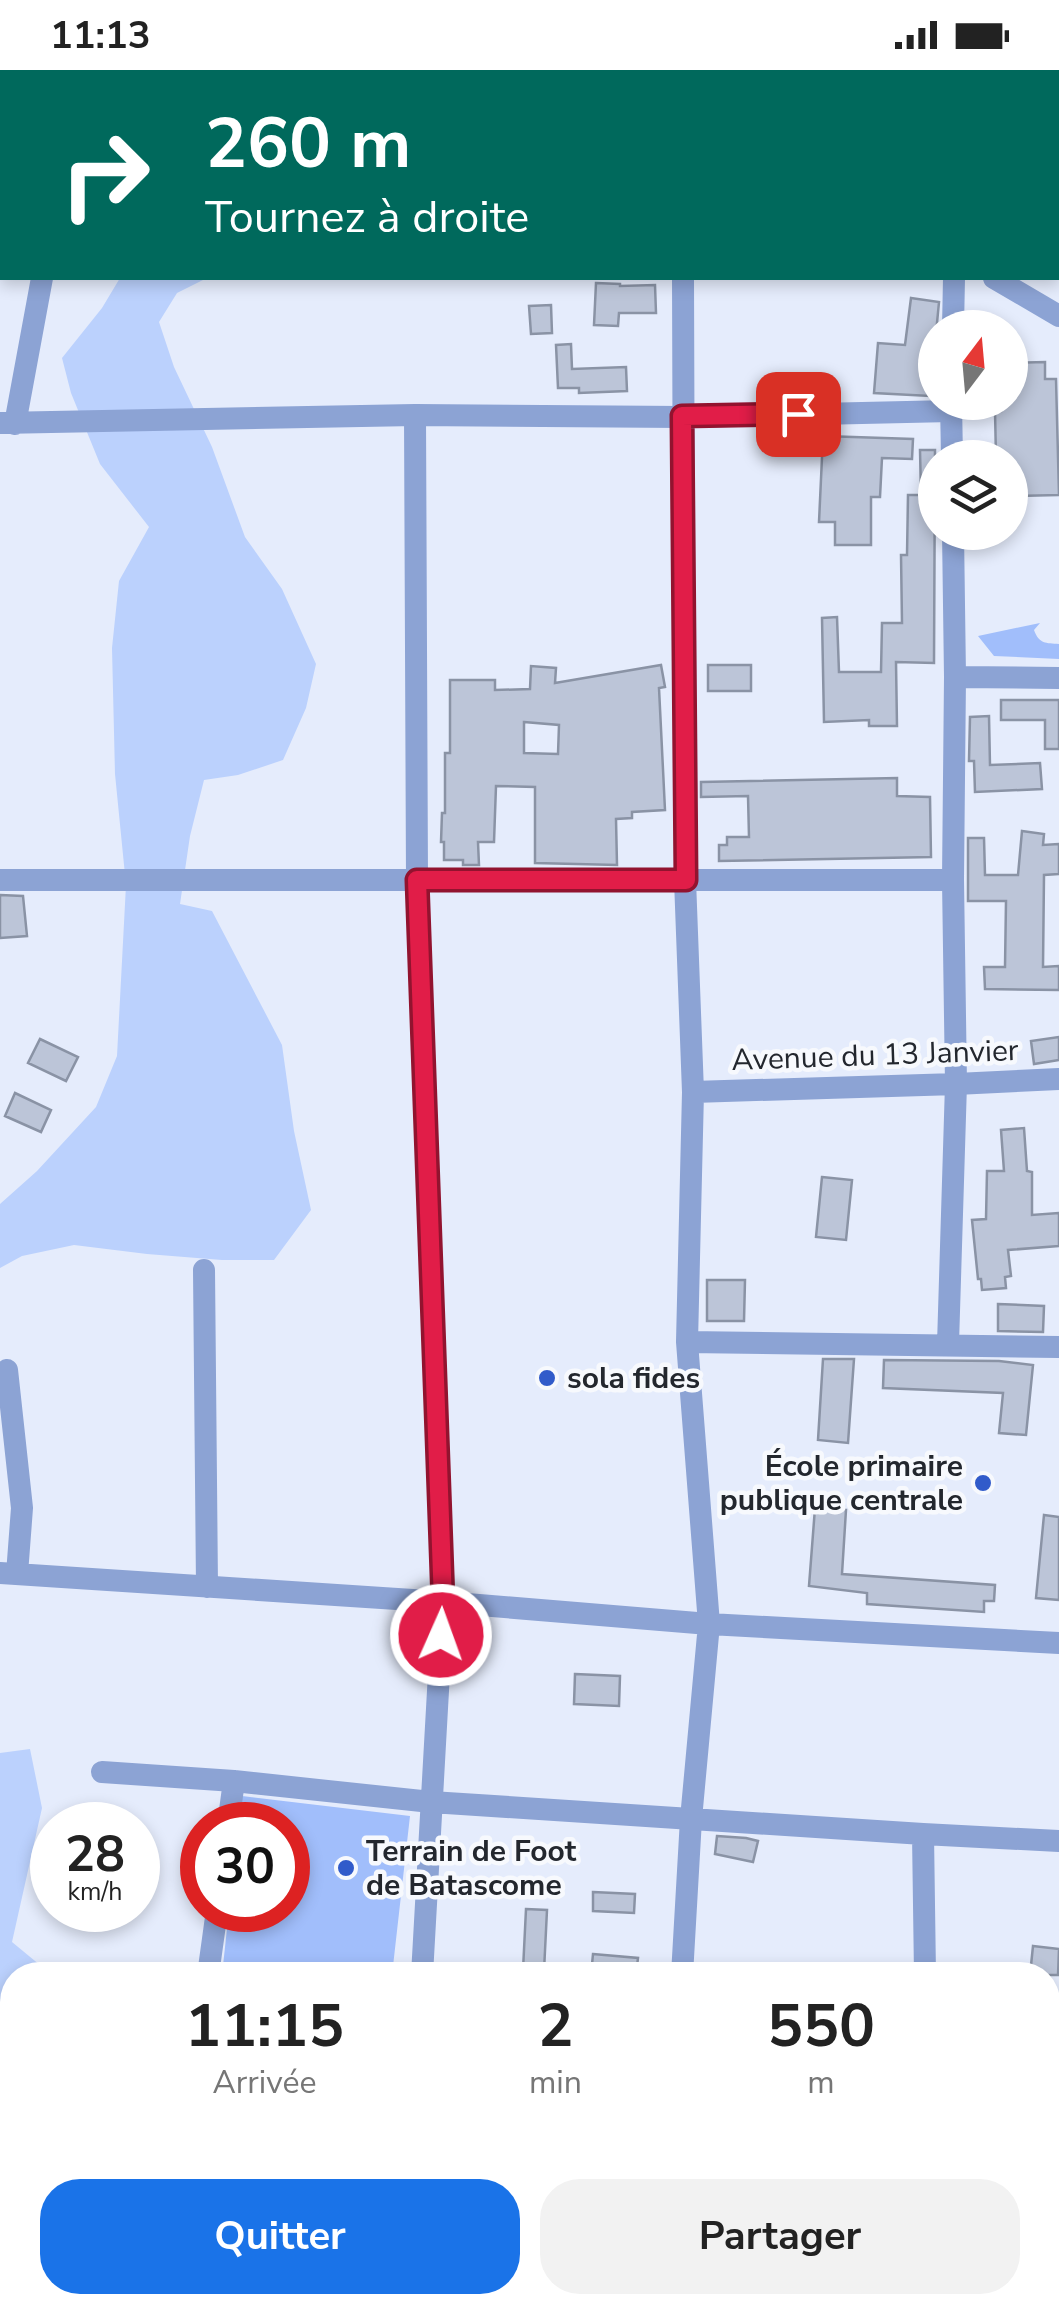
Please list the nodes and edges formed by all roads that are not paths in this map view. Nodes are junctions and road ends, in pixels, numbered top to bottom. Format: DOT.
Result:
graph roads {
  1 [pos="42,280"];
  2 [pos="683,280"];
  3 [pos="954,280"];
  4 [pos="997,280"];
  5 [pos="953,310"];
  6 [pos="1059,316"];
  7 [pos="918,408"];
  8 [pos="415,415"];
  9 [pos="682,416"];
  10 [pos="7,423"];
  11 [pos="953,550"];
  12 [pos="955,677"];
  13 [pos="1059,678"];
  14 [pos="0,880"];
  15 [pos="417,880"];
  16 [pos="686,880"];
  17 [pos="953,880"];
  18 [pos="1059,1079"];
  19 [pos="956,1084"];
  20 [pos="693,1092"];
  21 [pos="204,1270"];
  22 [pos="686,1342"];
  23 [pos="948,1344"];
  24 [pos="1059,1347"];
  25 [pos="7,1370"];
  26 [pos="8,1574"];
  27 [pos="207,1586"];
  28 [pos="443,1602"];
  29 [pos="708,1624"];
  30 [pos="1059,1642"];
  31 [pos="102,1772"];
  32 [pos="234,1781"];
  33 [pos="231,1802"];
  34 [pos="431,1802"];
  35 [pos="691,1819"];
  36 [pos="922,1834"];
  37 [pos="1059,1841"];
  38 [pos="214,1932"];
  39 [pos="210,1962"];
  40 [pos="423,1962"];
  41 [pos="683,1962"];
  42 [pos="926,1962"];
  1 -- 10 [label="street"];
  2 -- 9 [label="street"];
  3 -- 5 [label="street"];
  4 -- 6 [label="street"];
  7 -- 9 [label="street"];
  8 -- 9 [label="street"];
  8 -- 10 [label="street"];
  8 -- 15 [label="street"];
  9 -- 16 [label="street"];
  11 -- 12 [label="street"];
  12 -- 13 [label="street"];
  12 -- 17 [label="street"];
  14 -- 15 [label="street"];
  15 -- 16 [label="street"];
  15 -- 28 [label="street"];
  16 -- 17 [label="street"];
  16 -- 20 [label="street"];
  17 -- 19 [label="street"];
  18 -- 19 [label="street, Avenue du 13 Janvier"];
  19 -- 20 [label="street, Avenue du 13 Janvier"];
  19 -- 23 [label="street"];
  20 -- 22 [label="street"];
  21 -- 27 [label="street"];
  22 -- 23 [label="street"];
  22 -- 29 [label="street"];
  23 -- 24 [label="street"];
  25 -- 26 [label="street"];
  26 -- 27 [label="street"];
  27 -- 28 [label="street"];
  28 -- 29 [label="street"];
  28 -- 34 [label="street"];
  29 -- 30 [label="street"];
  29 -- 35 [label="street"];
  31 -- 32 [label="street"];
  32 -- 33 [label="street"];
  32 -- 34 [label="street"];
  34 -- 35 [label="street"];
  34 -- 40 [label="street"];
  35 -- 36 [label="street"];
  35 -- 41 [label="street"];
  36 -- 37 [label="street"];
  36 -- 42 [label="street"];
  38 -- 39 [label="street"];
}
